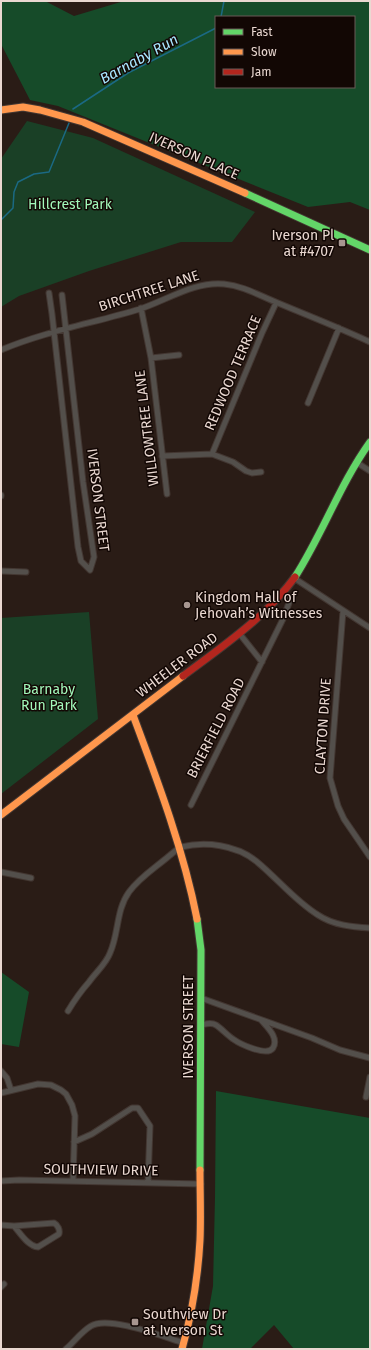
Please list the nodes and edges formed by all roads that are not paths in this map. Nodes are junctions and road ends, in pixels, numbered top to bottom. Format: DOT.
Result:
graph roads {
  1 [pos="1,110"];
  2 [pos="370,250"];
  3 [pos="48,293"];
  4 [pos="62,295"];
  5 [pos="276,303"];
  6 [pos="141,308"];
  7 [pos="340,328"];
  8 [pos="66,329"];
  9 [pos="54,332"];
  10 [pos="370,342"];
  11 [pos="1,350"];
  12 [pos="179,356"];
  13 [pos="152,358"];
  14 [pos="308,403"];
  15 [pos="370,442"];
  16 [pos="212,454"];
  17 [pos="162,456"];
  18 [pos="356,462"];
  19 [pos="261,472"];
  20 [pos="370,472"];
  21 [pos="167,494"];
  22 [pos="1,571"];
  23 [pos="26,572"];
  24 [pos="294,578"];
  25 [pos="291,597"];
  26 [pos="343,611"];
  27 [pos="370,628"];
  28 [pos="239,633"];
  29 [pos="262,662"];
  30 [pos="133,715"];
  31 [pos="191,805"];
  32 [pos="1,815"];
  33 [pos="180,848"];
  34 [pos="370,857"];
  35 [pos="1,872"];
  36 [pos="31,878"];
  37 [pos="370,928"];
  38 [pos="201,998"];
  39 [pos="68,1011"];
  40 [pos="262,1020"];
  41 [pos="201,1025"];
  42 [pos="370,1058"];
  43 [pos="1,1071"];
  44 [pos="370,1077"];
  45 [pos="11,1090"];
  46 [pos="1,1093"];
  47 [pos="366,1097"];
  48 [pos="74,1142"];
  49 [pos="1,1181"];
  50 [pos="73,1181"];
  51 [pos="148,1183"];
  52 [pos="200,1184"];
  53 [pos="1,1225"];
  54 [pos="14,1226"];
  55 [pos="183,1346"];
  56 [pos="66,1349"];
  1 -- 2 [label="main road, IVERSON PLACE"];
  3 -- 9 [label="street, IVERSON STREET"];
  4 -- 8 [label="street, IVERSON STREET"];
  5 -- 6 [label="street, BIRCHTREE LANE"];
  5 -- 7 [label="street, BIRCHTREE LANE"];
  5 -- 16 [label="street, REDWOOD TERRACE"];
  6 -- 8 [label="street, BIRCHTREE LANE"];
  6 -- 13 [label="street, WILLOWTREE LANE"];
  7 -- 10 [label="street, BIRCHTREE LANE"];
  7 -- 14 [label="street"];
  8 -- 9 [label="street, BIRCHTREE LANE"];
  8 -- 9 [label="street, IVERSON STREET"];
  9 -- 11 [label="street, BIRCHTREE LANE"];
  12 -- 13 [label="street, WILLOWTREE LANE"];
  13 -- 17 [label="street, WILLOWTREE LANE"];
  15 -- 18 [label="main road, WHEELER ROAD"];
  16 -- 17 [label="street"];
  16 -- 19 [label="street"];
  17 -- 21 [label="street, WILLOWTREE LANE"];
  18 -- 20 [label="street"];
  18 -- 24 [label="main road, WHEELER ROAD"];
  22 -- 23 [label="street"];
  24 -- 26 [label="street"];
  24 -- 28 [label="main road, WHEELER ROAD"];
  25 -- 29 [label="street, BRIERFIELD ROAD"];
  26 -- 27 [label="street"];
  26 -- 34 [label="street, CLAYTON DRIVE"];
  28 -- 29 [label="street"];
  28 -- 30 [label="main road, WHEELER ROAD"];
  29 -- 31 [label="street, BRIERFIELD ROAD"];
  30 -- 32 [label="main road, WHEELER ROAD"];
  30 -- 33 [label="main road, IVERSON STREET"];
  33 -- 37 [label="street"];
  33 -- 38 [label="main road, IVERSON STREET"];
  33 -- 39 [label="street"];
  35 -- 36 [label="street"];
  38 -- 40 [label="street"];
  38 -- 41 [label="main road, IVERSON STREET"];
  40 -- 41 [label="street"];
  40 -- 42 [label="street"];
  41 -- 52 [label="main road, IVERSON STREET"];
  43 -- 45 [label="street"];
  44 -- 47 [label="street"];
  45 -- 46 [label="street"];
  45 -- 48 [label="street"];
  48 -- 50 [label="street"];
  48 -- 51 [label="street"];
  49 -- 50 [label="street, SOUTHVIEW DRIVE"];
  50 -- 51 [label="street, SOUTHVIEW DRIVE"];
  51 -- 52 [label="street, SOUTHVIEW DRIVE"];
  52 -- 55 [label="main road, IVERSON STREET"];
  53 -- 54 [label="street"];
  54 -- 54 [label="street"];
  55 -- 56 [label="street"];
}
